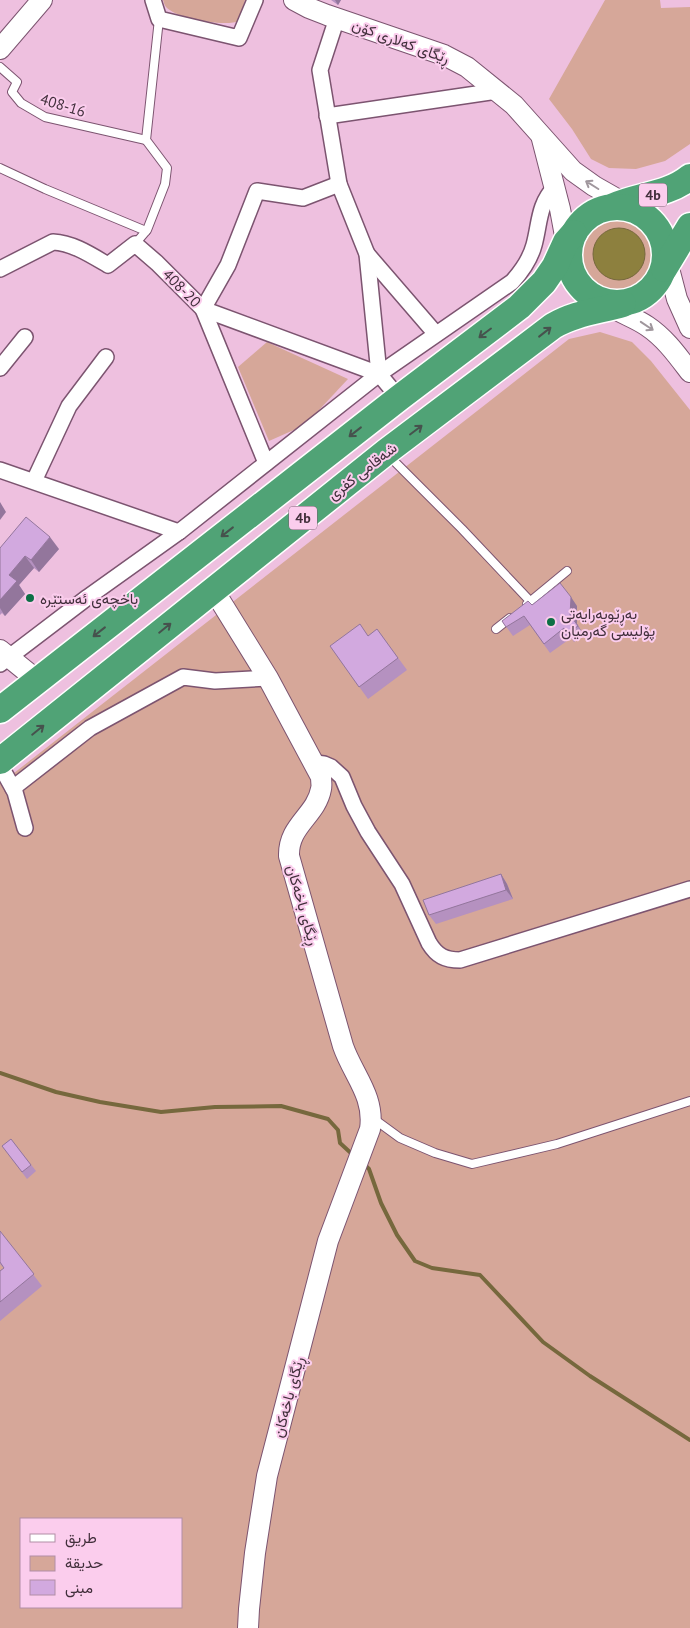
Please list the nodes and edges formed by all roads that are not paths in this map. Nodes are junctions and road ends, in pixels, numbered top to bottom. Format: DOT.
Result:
graph roads {
  1 [pos="42,0"];
  2 [pos="153,0"];
  3 [pos="256,0"];
  4 [pos="294,0"];
  5 [pos="336,18"];
  6 [pos="159,19"];
  7 [pos="0,49"];
  8 [pos="0,67"];
  9 [pos="497,91"];
  10 [pos="327,116"];
  11 [pos="542,137"];
  12 [pos="146,140"];
  13 [pos="0,168"];
  14 [pos="690,177"];
  15 [pos="338,184"];
  16 [pos="555,187"];
  17 [pos="624,206"];
  18 [pos="690,226"];
  19 [pos="146,231"];
  20 [pos="570,243"];
  21 [pos="135,244"];
  22 [pos="367,254"];
  23 [pos="665,264"];
  24 [pos="0,269"];
  25 [pos="613,304"];
  26 [pos="203,309"];
  27 [pos="690,328"];
  28 [pos="436,334"];
  29 [pos="25,337"];
  30 [pos="106,357"];
  31 [pos="0,368"];
  32 [pos="690,372"];
  33 [pos="379,374"];
  34 [pos="399,398"];
  35 [pos="386,452"];
  36 [pos="266,463"];
  37 [pos="0,470"];
  38 [pos="34,481"];
  39 [pos="179,532"];
  40 [pos="567,570"];
  41 [pos="213,589"];
  42 [pos="530,601"];
  43 [pos="523,607"];
  44 [pos="516,612"];
  45 [pos="496,629"];
  46 [pos="3,658"];
  47 [pos="268,678"];
  48 [pos="37,680"];
  49 [pos="0,710"];
  50 [pos="0,760"];
  51 [pos="315,763"];
  52 [pos="0,764"];
  53 [pos="13,788"];
  54 [pos="25,828"];
  55 [pos="690,889"];
  56 [pos="690,1101"];
  57 [pos="371,1123"];
  58 [pos="248,1628"];
  1 -- 7 [label="street"];
  2 -- 6 [label="street"];
  3 -- 6 [label="street"];
  4 -- 5 [label="street, ڕێگای کەلاری کۆن"];
  5 -- 9 [label="street, ڕێگای کەلاری کۆن"];
  5 -- 10 [label="street"];
  6 -- 12 [label="lane"];
  8 -- 12 [label="lane, 408-16"];
  9 -- 10 [label="street"];
  9 -- 11 [label="street, ڕێگای کەلاری کۆن"];
  10 -- 15 [label="street"];
  11 -- 16 [label="street"];
  17 -- 11 [label="street, ڕێگای کەلاری کۆن, one-way"];
  12 -- 19 [label="lane"];
  13 -- 19 [label="lane"];
  14 -- 17 [label="highway, 4b"];
  15 -- 22 [label="street"];
  15 -- 26 [label="street"];
  16 -- 20 [label="street"];
  16 -- 28 [label="street"];
  17 -- 20 [label="highway"];
  17 -- 23 [label="highway"];
  18 -- 23 [label="highway"];
  19 -- 21 [label="lane"];
  20 -- 25 [label="highway"];
  20 -- 34 [label="highway, 4b, one-way"];
  21 -- 24 [label="street"];
  21 -- 26 [label="street, 408-20"];
  22 -- 28 [label="street"];
  22 -- 33 [label="street"];
  23 -- 25 [label="highway"];
  23 -- 27 [label="street"];
  25 -- 32 [label="street, one-way"];
  35 -- 25 [label="highway, شەقامی کفری / 4b, one-way"];
  26 -- 33 [label="street, 408-20"];
  26 -- 36 [label="street"];
  28 -- 33 [label="street"];
  29 -- 31 [label="street"];
  30 -- 38 [label="street"];
  33 -- 34 [label="street, 408-20"];
  33 -- 36 [label="street"];
  34 -- 48 [label="highway, 4b, one-way"];
  35 -- 41 [label="highway, شەقامی کفری / 4b"];
  35 -- 42 [label="lane"];
  36 -- 39 [label="street"];
  37 -- 38 [label="street"];
  38 -- 39 [label="street"];
  39 -- 46 [label="street"];
  40 -- 42 [label="lane"];
  41 -- 47 [label="street, ڕێگای باخەکان"];
  50 -- 41 [label="highway, شەقامی کفری / 4b, one-way"];
  42 -- 43 [label="lane"];
  44 -- 45 [label="lane"];
  46 -- 48 [label="street"];
  47 -- 51 [label="street, ڕێگای باخەکان"];
  47 -- 53 [label="street"];
  48 -- 49 [label="highway, 4b"];
  51 -- 55 [label="street"];
  51 -- 57 [label="street, ڕێگای باخەکان"];
  52 -- 53 [label="street"];
  53 -- 54 [label="street"];
  56 -- 57 [label="lane"];
  57 -- 58 [label="street, ڕێگای باخەکان"];
}
